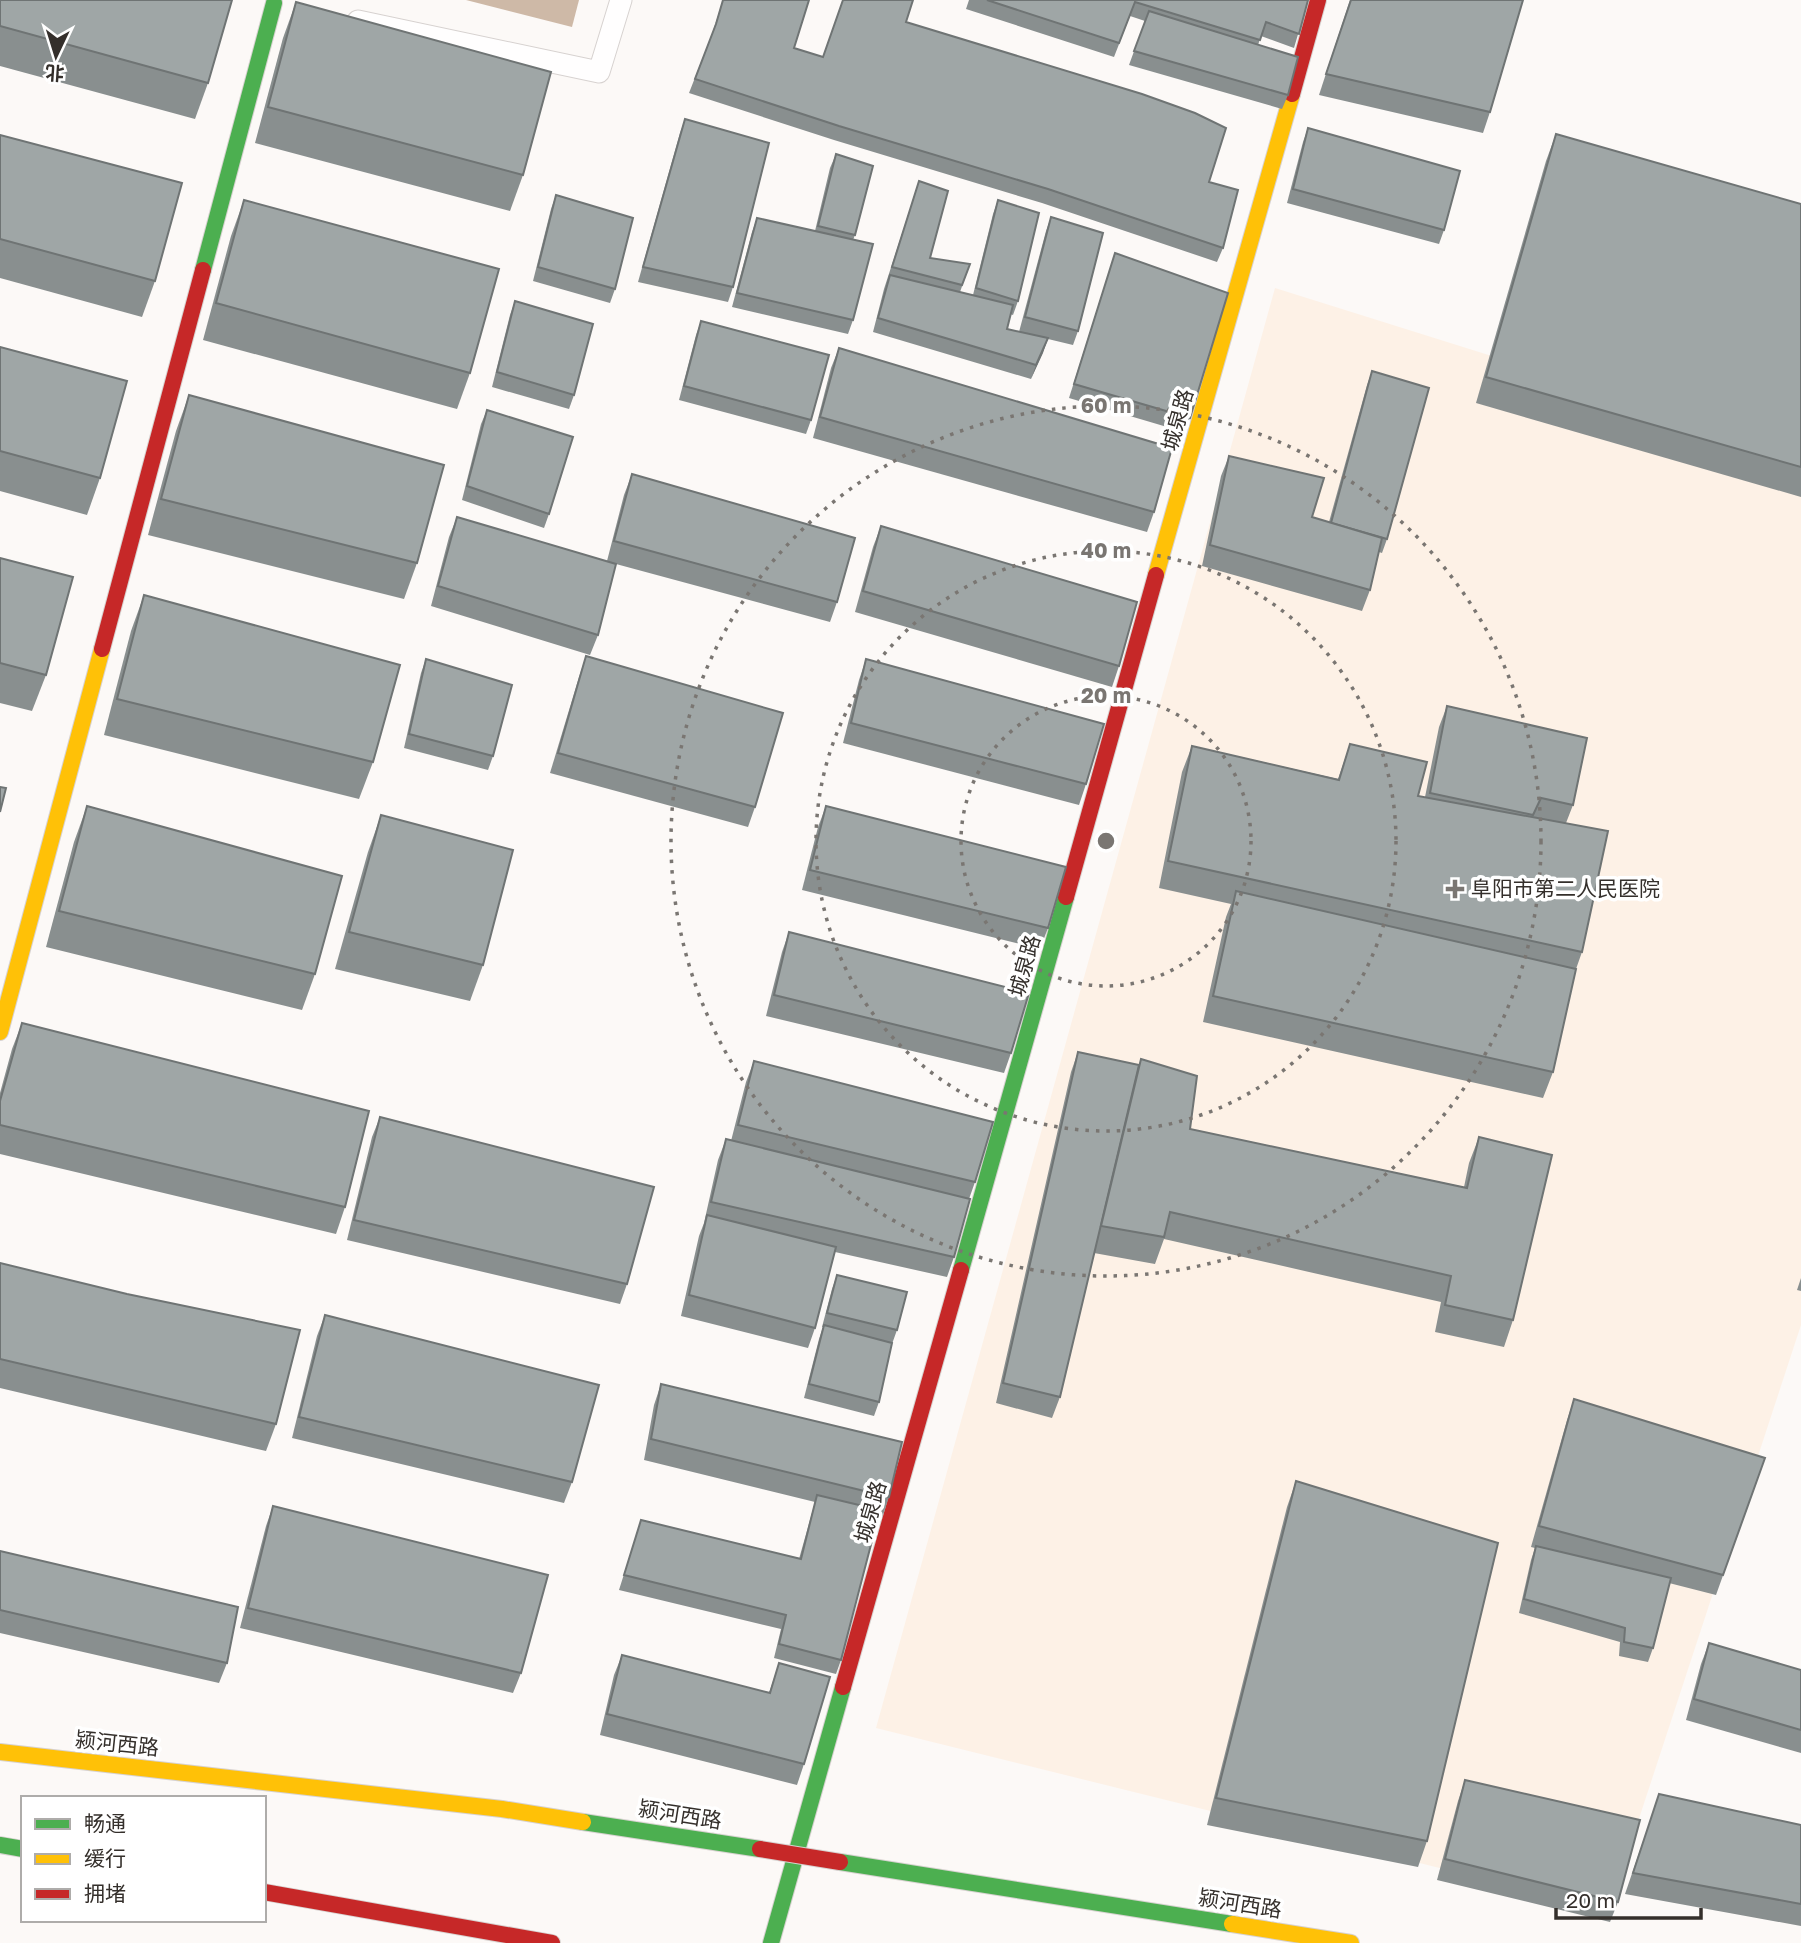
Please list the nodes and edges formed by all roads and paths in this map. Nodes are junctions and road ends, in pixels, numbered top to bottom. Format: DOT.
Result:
graph roads {
  1 [pos="621,0"];
  2 [pos="1318,0"];
  3 [pos="280,4"];
  4 [pos="342,17"];
  5 [pos="0,1032"];
  6 [pos="0,1752"];
  7 [pos="0,1845"];
  8 [pos="21,1849"];
  9 [pos="266,1892"];
  10 [pos="552,1943"];
  11 [pos="771,1943"];
  12 [pos="1351,1943"];
  1 -- 4 [label="lane"];
  2 -- 11 [label="street, 城泉路"];
  3 -- 5 [label="street"];
  6 -- 12 [label="street, 颍河西路, bridge"];
  7 -- 8 [label="street"];
  9 -- 10 [label="street"];
}
